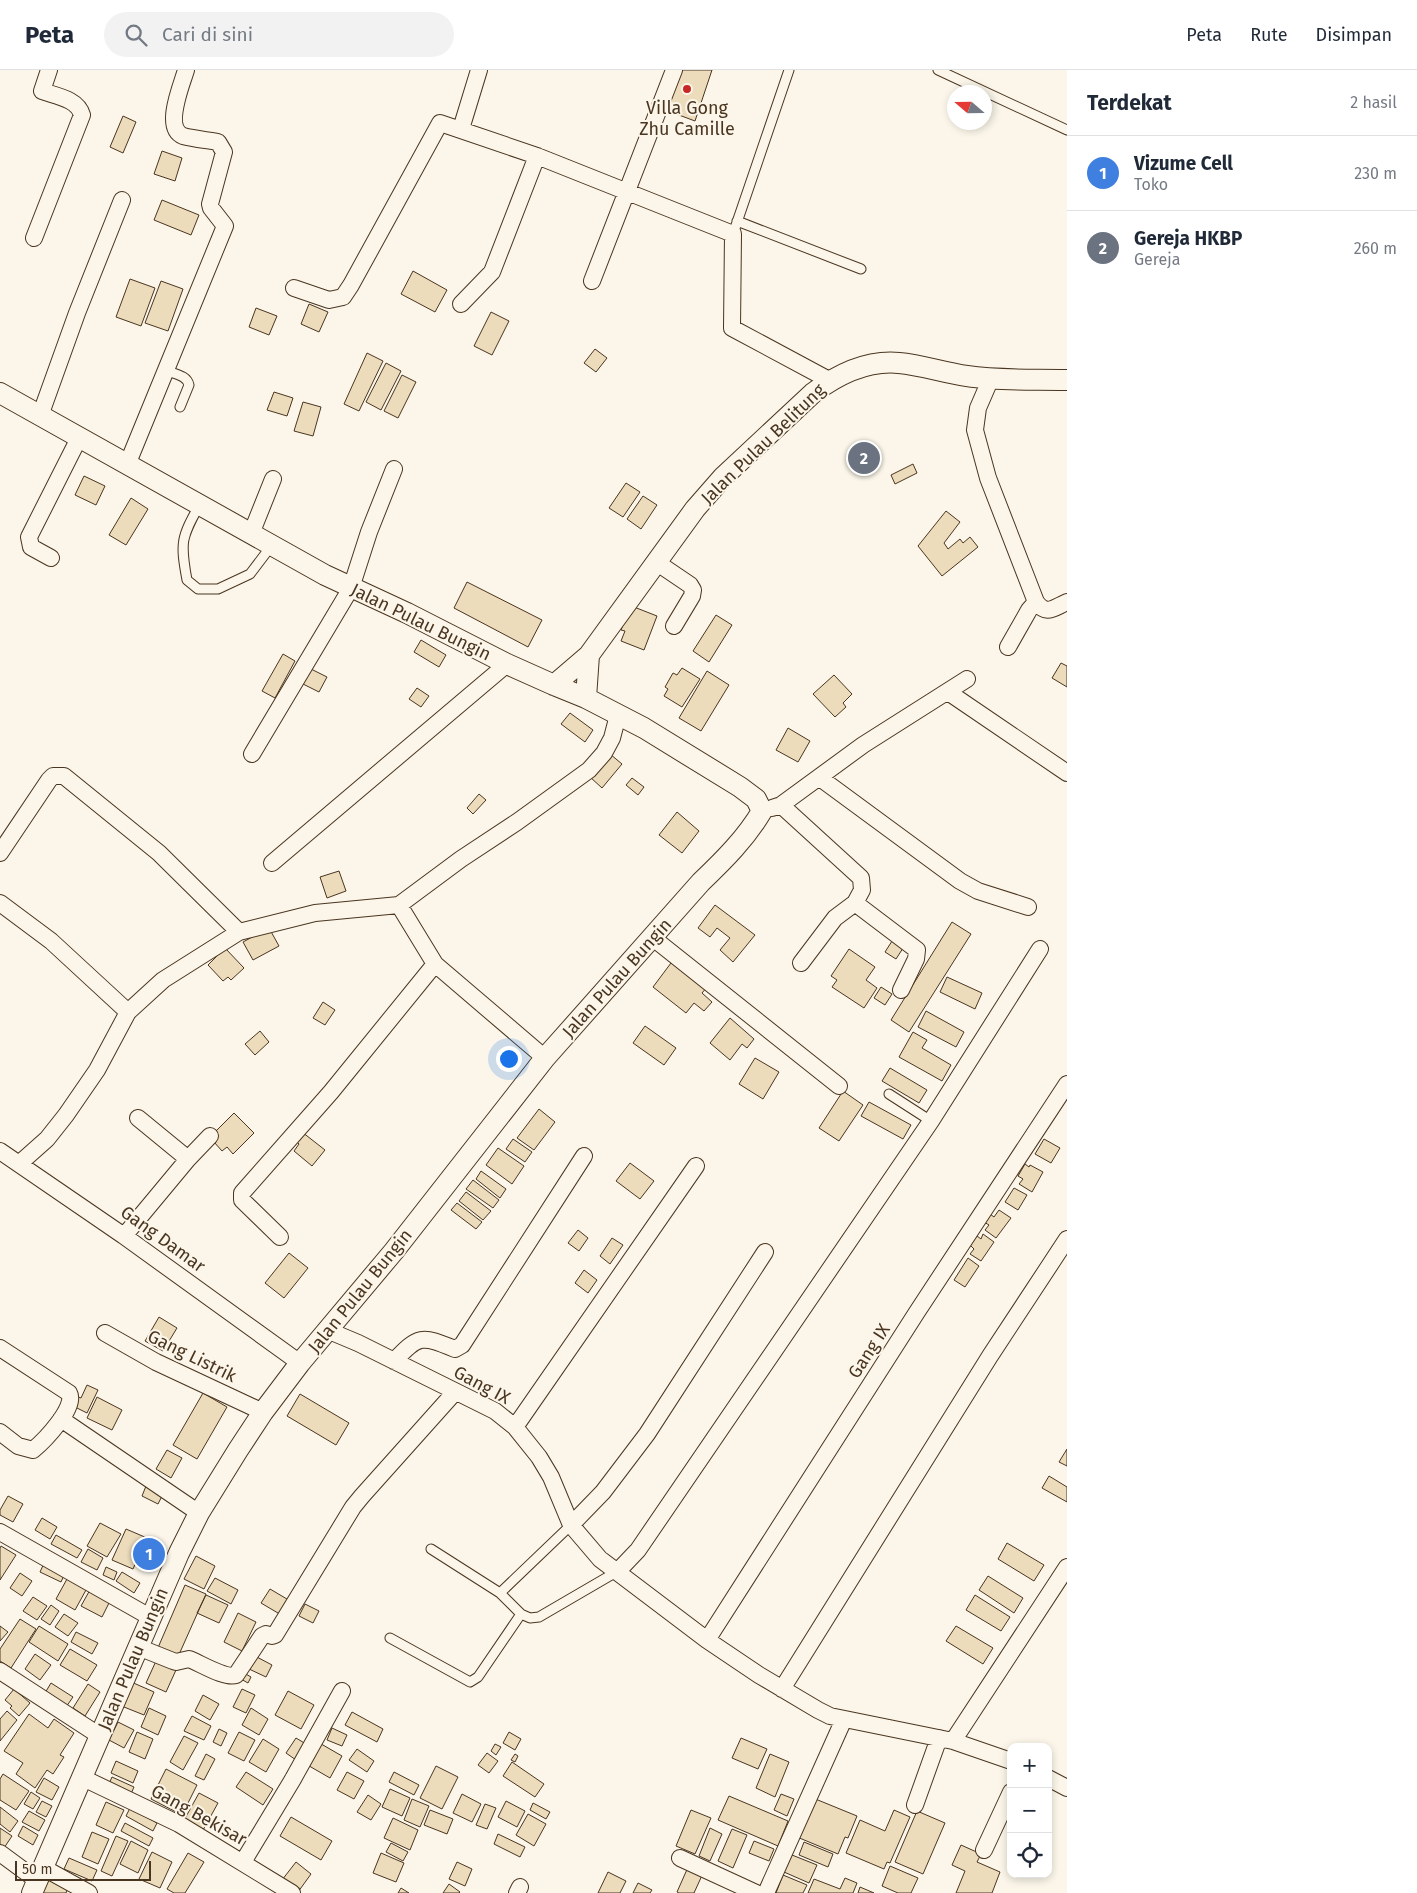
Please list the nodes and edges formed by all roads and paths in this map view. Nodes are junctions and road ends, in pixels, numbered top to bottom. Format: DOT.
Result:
graph roads {
  1 [pos="49,70"];
  2 [pos="186,70"];
  3 [pos="479,70"];
  4 [pos="674,70"];
  5 [pos="789,70"];
  6 [pos="938,70"];
  7 [pos="461,129"];
  8 [pos="1067,130"];
  9 [pos="537,156"];
  10 [pos="626,192"];
  11 [pos="122,200"];
  12 [pos="735,228"];
  13 [pos="34,238"];
  14 [pos="861,268"];
  15 [pos="592,282"];
  16 [pos="294,288"];
  17 [pos="461,304"];
  18 [pos="166,370"];
  19 [pos="991,378"];
  20 [pos="829,380"];
  21 [pos="1067,380"];
  22 [pos="0,393"];
  23 [pos="180,407"];
  24 [pos="40,416"];
  25 [pos="80,438"];
  26 [pos="127,464"];
  27 [pos="394,469"];
  28 [pos="272,479"];
  29 [pos="200,504"];
  30 [pos="251,534"];
  31 [pos="272,545"];
  32 [pos="51,558"];
  33 [pos="670,572"];
  34 [pos="351,588"];
  35 [pos="1036,602"];
  36 [pos="1067,602"];
  37 [pos="674,626"];
  38 [pos="1008,647"];
  39 [pos="589,655"];
  40 [pos="507,664"];
  41 [pos="967,679"];
  42 [pos="554,686"];
  43 [pos="948,692"];
  44 [pos="586,698"];
  45 [pos="621,716"];
  46 [pos="252,754"];
  47 [pos="1067,773"];
  48 [pos="820,778"];
  49 [pos="772,808"];
  50 [pos="0,853"];
  51 [pos="272,863"];
  52 [pos="855,903"];
  53 [pos="0,904"];
  54 [pos="398,905"];
  55 [pos="1028,907"];
  56 [pos="240,932"];
  57 [pos="654,938"];
  58 [pos="1040,949"];
  59 [pos="800,962"];
  60 [pos="435,964"];
  61 [pos="901,990"];
  62 [pos="128,1012"];
  63 [pos="545,1058"];
  64 [pos="1067,1084"];
  65 [pos="839,1086"];
  66 [pos="888,1094"];
  67 [pos="138,1118"];
  68 [pos="931,1122"];
  69 [pos="210,1136"];
  70 [pos="0,1151"];
  71 [pos="584,1156"];
  72 [pos="188,1159"];
  73 [pos="20,1163"];
  74 [pos="696,1166"];
  75 [pos="124,1236"];
  76 [pos="280,1237"];
  77 [pos="1067,1238"];
  78 [pos="765,1252"];
  79 [pos="327,1330"];
  80 [pos="105,1333"];
  81 [pos="0,1348"];
  82 [pos="394,1361"];
  83 [pos="300,1363"];
  84 [pos="455,1392"];
  85 [pos="263,1412"];
  86 [pos="61,1419"];
  87 [pos="515,1427"];
  88 [pos="0,1432"];
  89 [pos="198,1512"];
  90 [pos="571,1525"];
  91 [pos="0,1532"];
  92 [pos="431,1549"];
  93 [pos="1067,1567"];
  94 [pos="618,1571"];
  95 [pos="500,1593"];
  96 [pos="521,1614"];
  97 [pos="150,1617"];
  98 [pos="390,1638"];
  99 [pos="707,1640"];
  100 [pos="138,1647"];
  101 [pos="0,1671"];
  102 [pos="782,1689"];
  103 [pos="342,1691"];
  104 [pos="844,1719"];
  105 [pos="100,1736"];
  106 [pos="946,1740"];
  107 [pos="1007,1760"];
  108 [pos="83,1778"];
  109 [pos="1052,1780"];
  110 [pos="1067,1788"];
  111 [pos="1007,1801"];
  112 [pos="915,1805"];
  113 [pos="984,1850"];
  114 [pos="0,1853"];
  115 [pos="680,1858"];
  116 [pos="243,1862"];
  117 [pos="37,1880"];
  118 [pos="89,1893"];
  119 [pos="292,1893"];
  120 [pos="756,1893"];
  121 [pos="766,1893"];
  1 -- 13 [label="street"];
  2 -- 18 [label="street"];
  3 -- 7 [label="street"];
  4 -- 10 [label="street"];
  5 -- 12 [label="lane"];
  6 -- 8 [label="lane"];
  7 -- 9 [label="street"];
  7 -- 16 [label="street"];
  9 -- 10 [label="street"];
  9 -- 17 [label="street"];
  10 -- 12 [label="street"];
  10 -- 15 [label="street"];
  11 -- 24 [label="street"];
  12 -- 14 [label="lane"];
  12 -- 20 [label="street"];
  18 -- 23 [label="lane"];
  18 -- 26 [label="street"];
  19 -- 20 [label="street, Jalan Pulau Belitung"];
  19 -- 21 [label="street, Jalan Pulau Belitung"];
  19 -- 35 [label="street"];
  20 -- 33 [label="street, Jalan Pulau Belitung"];
  22 -- 24 [label="street, Jalan Pulau Bungin"];
  24 -- 25 [label="street, Jalan Pulau Bungin"];
  25 -- 26 [label="street, Jalan Pulau Bungin"];
  25 -- 32 [label="street"];
  26 -- 29 [label="street, Jalan Pulau Bungin"];
  27 -- 34 [label="street"];
  28 -- 30 [label="street"];
  29 -- 30 [label="street, Jalan Pulau Bungin"];
  29 -- 31 [label="lane"];
  30 -- 31 [label="street, Jalan Pulau Bungin"];
  31 -- 34 [label="street, Jalan Pulau Bungin"];
  33 -- 37 [label="street"];
  33 -- 39 [label="street, Jalan Pulau Belitung"];
  34 -- 40 [label="street, Jalan Pulau Bungin"];
  34 -- 46 [label="street"];
  35 -- 36 [label="street"];
  35 -- 38 [label="street"];
  39 -- 42 [label="street, Jalan Pulau Belitung"];
  39 -- 44 [label="street"];
  40 -- 42 [label="street, Jalan Pulau Bungin"];
  40 -- 51 [label="street"];
  41 -- 43 [label="street"];
  42 -- 44 [label="street, Jalan Pulau Bungin"];
  43 -- 47 [label="street"];
  43 -- 48 [label="street"];
  44 -- 45 [label="street, Jalan Pulau Bungin"];
  45 -- 49 [label="street, Jalan Pulau Bungin"];
  45 -- 54 [label="street"];
  48 -- 49 [label="street"];
  48 -- 55 [label="street"];
  49 -- 52 [label="street"];
  49 -- 57 [label="street, Jalan Pulau Bungin"];
  50 -- 56 [label="street"];
  52 -- 59 [label="street"];
  52 -- 61 [label="street"];
  53 -- 62 [label="street"];
  54 -- 56 [label="street"];
  54 -- 60 [label="street"];
  56 -- 62 [label="street"];
  57 -- 63 [label="street, Jalan Pulau Bungin"];
  57 -- 65 [label="street"];
  58 -- 68 [label="street"];
  60 -- 63 [label="street"];
  60 -- 76 [label="street"];
  62 -- 73 [label="street"];
  63 -- 79 [label="street, Jalan Pulau Bungin"];
  64 -- 99 [label="street, Gang IX"];
  66 -- 68 [label="lane"];
  67 -- 72 [label="street"];
  68 -- 94 [label="street"];
  69 -- 72 [label="street"];
  70 -- 73 [label="street, Gang Damar"];
  71 -- 82 [label="street"];
  72 -- 75 [label="street"];
  73 -- 75 [label="street, Gang Damar"];
  74 -- 87 [label="street"];
  75 -- 83 [label="street, Gang Damar"];
  77 -- 102 [label="street"];
  78 -- 90 [label="street"];
  79 -- 82 [label="street, Gang IX"];
  79 -- 83 [label="street, Jalan Pulau Bungin"];
  80 -- 85 [label="street, Gang Listrik"];
  81 -- 86 [label="street"];
  82 -- 84 [label="street, Gang IX"];
  83 -- 85 [label="street, Jalan Pulau Bungin"];
  84 -- 87 [label="street, Gang IX"];
  84 -- 100 [label="street"];
  85 -- 89 [label="street, Jalan Pulau Bungin"];
  86 -- 88 [label="street"];
  86 -- 89 [label="street"];
  87 -- 90 [label="street, Gang IX"];
  89 -- 97 [label="street, Jalan Pulau Bungin"];
  90 -- 94 [label="street, Gang IX"];
  90 -- 95 [label="lane"];
  91 -- 97 [label="street"];
  92 -- 95 [label="lane"];
  93 -- 106 [label="street"];
  94 -- 96 [label="lane"];
  94 -- 99 [label="street, Gang IX"];
  95 -- 96 [label="lane"];
  96 -- 98 [label="lane"];
  97 -- 100 [label="street, Jalan Pulau Bungin"];
  99 -- 102 [label="street, Gang IX"];
  100 -- 105 [label="street, Jalan Pulau Bungin"];
  101 -- 105 [label="street"];
  102 -- 104 [label="street, Gang IX"];
  103 -- 116 [label="street"];
  104 -- 106 [label="street, Gang IX"];
  104 -- 121 [label="street"];
  105 -- 108 [label="street, Jalan Pulau Bungin"];
  106 -- 107 [label="street, Gang IX"];
  106 -- 112 [label="street"];
  108 -- 116 [label="street, Gang Bekisar"];
  108 -- 117 [label="street, Jalan Pulau Bungin"];
  109 -- 110 [label="street"];
  111 -- 113 [label="street"];
  114 -- 117 [label="street"];
  115 -- 120 [label="street"];
  116 -- 119 [label="street, Gang Bekisar"];
  117 -- 118 [label="street"];
}
